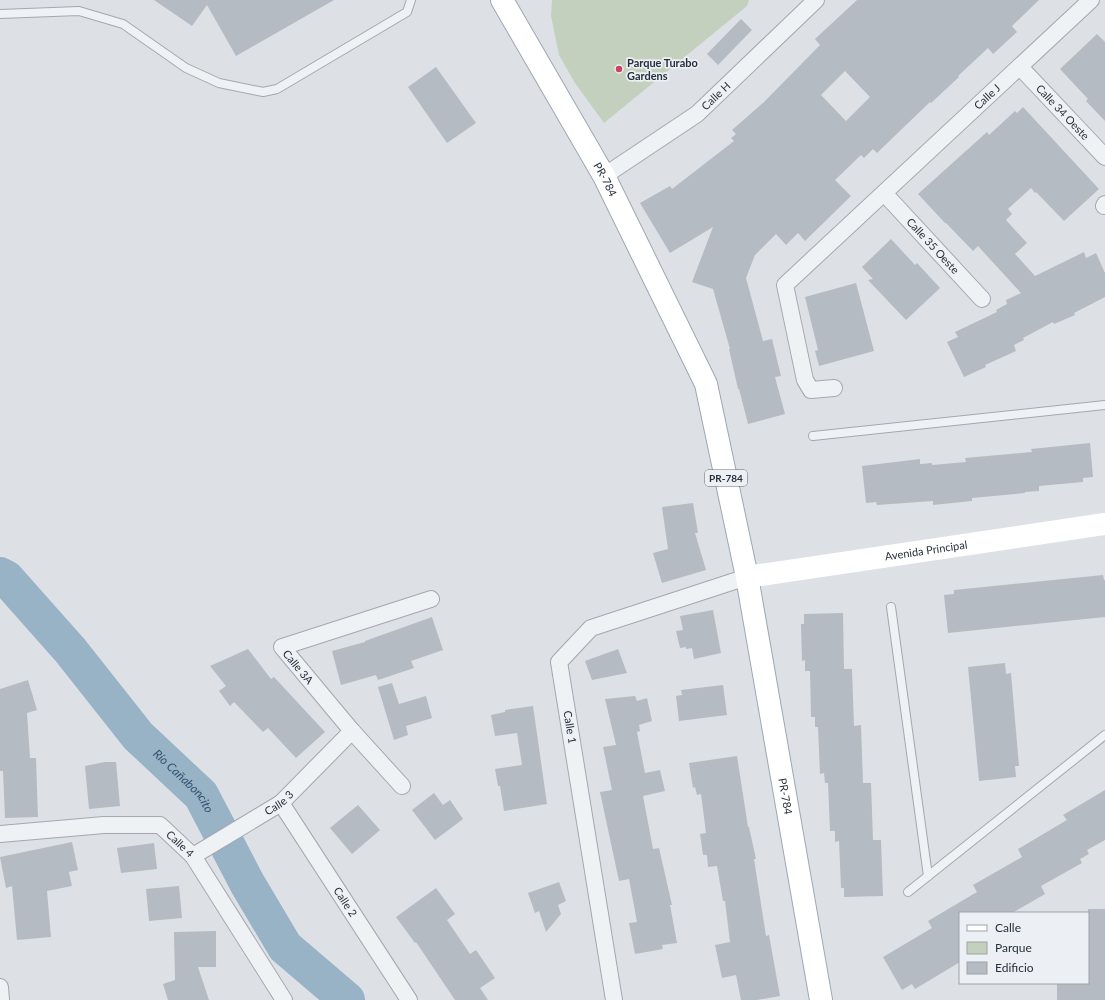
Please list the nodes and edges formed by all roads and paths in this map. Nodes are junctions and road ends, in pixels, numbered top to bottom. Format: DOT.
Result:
graph roads {
  1 [pos="411,0"];
  2 [pos="502,0"];
  3 [pos="816,0"];
  4 [pos="1091,0"];
  5 [pos="0,14"];
  6 [pos="1020,67"];
  7 [pos="1105,157"];
  8 [pos="604,176"];
  9 [pos="884,193"];
  10 [pos="982,299"];
  11 [pos="834,388"];
  12 [pos="1105,405"];
  13 [pos="813,436"];
  14 [pos="1105,524"];
  15 [pos="747,577"];
  16 [pos="430,599"];
  17 [pos="891,607"];
  18 [pos="352,731"];
  19 [pos="1105,735"];
  20 [pos="402,786"];
  21 [pos="280,803"];
  22 [pos="0,834"];
  23 [pos="193,856"];
  24 [pos="928,876"];
  25 [pos="908,892"];
  26 [pos="0,987"];
  27 [pos="1,1000"];
  28 [pos="284,1000"];
  29 [pos="409,1000"];
  30 [pos="614,1000"];
  31 [pos="821,1000"];
  1 -- 5 [label="lane"];
  2 -- 8 [label="main road, PR-784 / PR-784"];
  3 -- 8 [label="street, Calle H"];
  4 -- 6 [label="street, Calle J"];
  6 -- 7 [label="street, Calle 34 Oeste"];
  6 -- 9 [label="street, Calle J"];
  8 -- 15 [label="main road, PR-784 / PR-784"];
  9 -- 10 [label="street, Calle 35 Oeste"];
  9 -- 11 [label="street, Calle J"];
  12 -- 13 [label="lane"];
  14 -- 15 [label="main road, Avenida Principal"];
  15 -- 30 [label="street, Calle 1"];
  15 -- 31 [label="main road, PR-784 / PR-784"];
  16 -- 18 [label="street, Calle 3A"];
  17 -- 24 [label="lane"];
  18 -- 20 [label="street, Calle 3A"];
  18 -- 21 [label="street, Calle 3"];
  19 -- 24 [label="lane"];
  21 -- 23 [label="street, Calle 3"];
  21 -- 29 [label="street, Calle 2"];
  22 -- 23 [label="street, Calle 4"];
  23 -- 28 [label="street, Calle 4"];
  24 -- 25 [label="lane"];
  26 -- 27 [label="street"];
}
